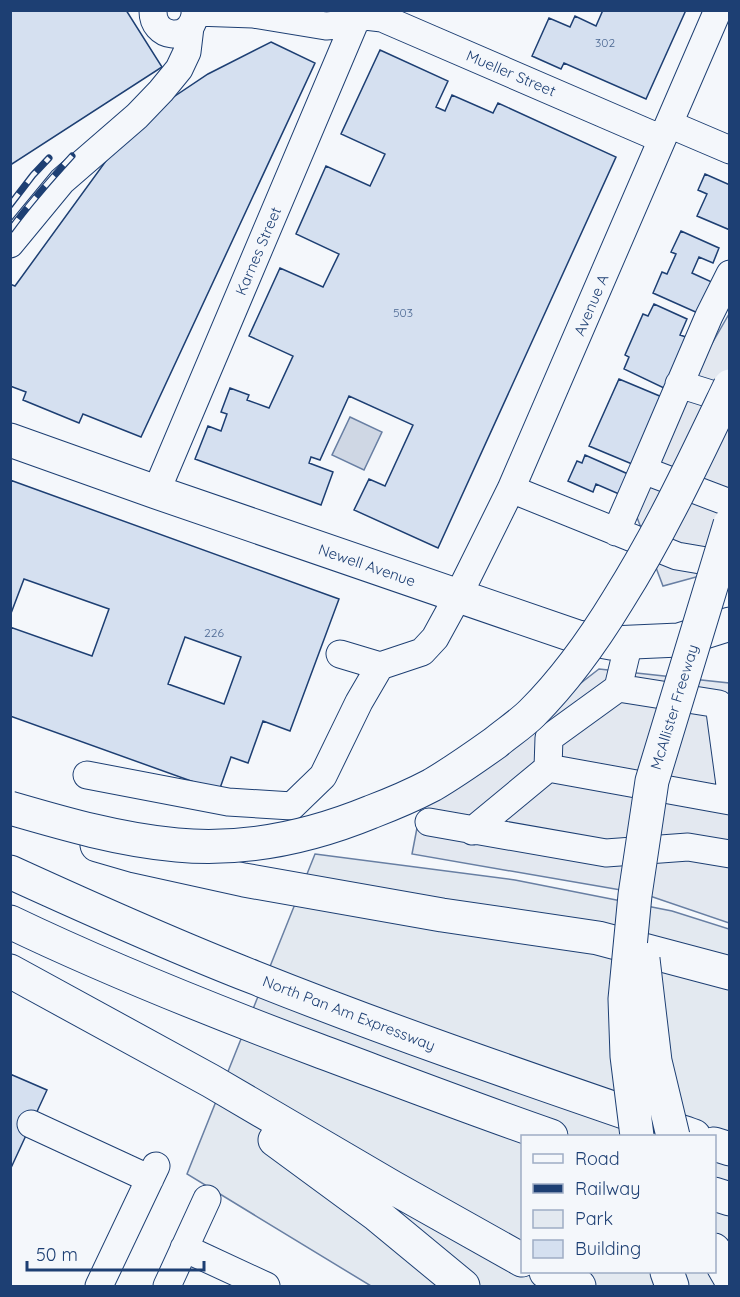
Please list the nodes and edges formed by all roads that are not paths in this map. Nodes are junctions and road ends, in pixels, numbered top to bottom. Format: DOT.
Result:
graph roads {
  1 [pos="153,10"];
  2 [pos="718,10"];
  3 [pos="359,15"];
  4 [pos="193,17"];
  5 [pos="666,132"];
  6 [pos="729,150"];
  7 [pos="10,244"];
  8 [pos="729,274"];
  9 [pos="719,319"];
  10 [pos="679,384"];
  11 [pos="729,386"];
  12 [pos="729,400"];
  13 [pos="10,440"];
  14 [pos="643,470"];
  15 [pos="511,489"];
  16 [pos="156,492"];
  17 [pos="729,503"];
  18 [pos="729,524"];
  19 [pos="616,532"];
  20 [pos="729,563"];
  21 [pos="458,596"];
  22 [pos="729,624"];
  23 [pos="630,642"];
  24 [pos="340,654"];
  25 [pos="381,666"];
  26 [pos="618,688"];
  27 [pos="548,768"];
  28 [pos="87,775"];
  29 [pos="729,785"];
  30 [pos="729,801"];
  31 [pos="10,808"];
  32 [pos="10,818"];
  33 [pos="429,822"];
  34 [pos="472,831"];
  35 [pos="729,854"];
  36 [pos="10,872"];
  37 [pos="635,895"];
  38 [pos="10,922"];
  39 [pos="10,971"];
  40 [pos="729,973"];
  41 [pos="10,988"];
  42 [pos="203,1086"];
  43 [pos="31,1124"];
  44 [pos="545,1135"];
  45 [pos="636,1135"];
  46 [pos="673,1135"];
  47 [pos="688,1135"];
  48 [pos="207,1199"];
  49 [pos="184,1248"];
  50 [pos="716,1254"];
  51 [pos="521,1259"];
  52 [pos="548,1273"];
  53 [pos="729,1278"];
  54 [pos="99,1287"];
  55 [pos="167,1287"];
  56 [pos="266,1287"];
  57 [pos="463,1287"];
  58 [pos="579,1287"];
  1 -- 4 [label="street, Mueller Street"];
  2 -- 5 [label="street, Avenue A"];
  3 -- 4 [label="street, Mueller Street"];
  3 -- 5 [label="street, Mueller Street"];
  3 -- 16 [label="street, Karnes Street"];
  4 -- 7 [label="street"];
  5 -- 6 [label="street, Mueller Street"];
  5 -- 15 [label="street, Avenue A"];
  8 -- 9 [label="street"];
  9 -- 10 [label="street"];
  10 -- 12 [label="street"];
  10 -- 14 [label="street"];
  11 -- 31 [label="main road, bridge"];
  13 -- 16 [label="main road, Newell Avenue"];
  14 -- 17 [label="street"];
  14 -- 19 [label="street"];
  15 -- 19 [label="street"];
  15 -- 21 [label="street, Avenue A"];
  16 -- 21 [label="main road, Newell Avenue"];
  18 -- 37 [label="main road, McAllister Freeway, bridge"];
  19 -- 20 [label="street"];
  21 -- 23 [label="main road, Newell Avenue"];
  21 -- 25 [label="street, Avenue A"];
  22 -- 23 [label="main road, Newell Avenue"];
  23 -- 26 [label="street"];
  24 -- 25 [label="street"];
  25 -- 28 [label="street"];
  26 -- 27 [label="street"];
  26 -- 29 [label="street"];
  27 -- 30 [label="street"];
  27 -- 34 [label="street"];
  32 -- 40 [label="main road"];
  33 -- 34 [label="street"];
  34 -- 35 [label="street"];
  36 -- 47 [label="main road, North Pan Am Expressway"];
  37 -- 45 [label="main road, bridge"];
  37 -- 46 [label="main road, bridge"];
  38 -- 44 [label="main road"];
  39 -- 42 [label="main road"];
  41 -- 42 [label="main road"];
  42 -- 51 [label="main road"];
  42 -- 57 [label="main road"];
  43 -- 54 [label="street"];
  48 -- 49 [label="street"];
  49 -- 55 [label="street"];
  49 -- 56 [label="street"];
  50 -- 53 [label="main road"];
  52 -- 58 [label="main road"];
}
